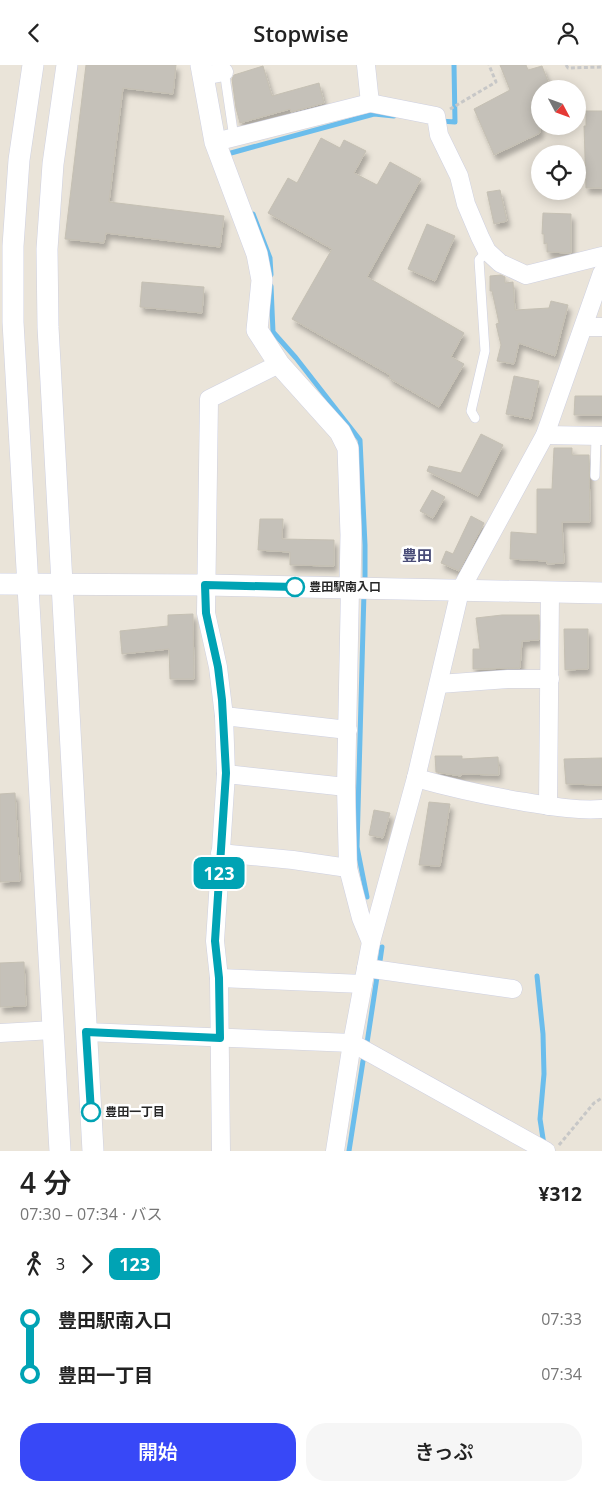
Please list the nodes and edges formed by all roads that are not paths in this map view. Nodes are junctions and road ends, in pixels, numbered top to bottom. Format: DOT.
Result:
graph roads {
  1 [pos="33,65"];
  2 [pos="67,65"];
  3 [pos="366,65"];
  4 [pos="213,71"];
  5 [pos="370,103"];
  6 [pos="224,140"];
  7 [pos="487,251"];
  8 [pos="602,256"];
  9 [pos="602,273"];
  10 [pos="584,327"];
  11 [pos="602,327"];
  12 [pos="279,364"];
  13 [pos="475,418"];
  14 [pos="545,435"];
  15 [pos="599,436"];
  16 [pos="595,476"];
  17 [pos="62,583"];
  18 [pos="0,584"];
  19 [pos="28,584"];
  20 [pos="205,585"];
  21 [pos="352,588"];
  22 [pos="460,591"];
  23 [pos="550,592"];
  24 [pos="602,593"];
  25 [pos="550,679"];
  26 [pos="439,684"];
  27 [pos="224,717"];
  28 [pos="348,730"];
  29 [pos="226,773"];
  30 [pos="416,778"];
  31 [pos="346,787"];
  32 [pos="548,806"];
  33 [pos="602,809"];
  34 [pos="220,853"];
  35 [pos="348,868"];
  36 [pos="371,942"];
  37 [pos="365,976"];
  38 [pos="219,978"];
  39 [pos="513,989"];
  40 [pos="53,1031"];
  41 [pos="86,1032"];
  42 [pos="0,1033"];
  43 [pos="220,1038"];
  44 [pos="352,1043"];
  45 [pos="60,1151"];
  46 [pos="93,1151"];
  47 [pos="220,1151"];
  48 [pos="335,1151"];
  49 [pos="546,1151"];
  1 -- 19 [label="street"];
  2 -- 17 [label="street"];
  3 -- 5 [label="street"];
  4 -- 6 [label="street"];
  5 -- 6 [label="street"];
  5 -- 7 [label="street"];
  6 -- 12 [label="street"];
  7 -- 8 [label="street"];
  7 -- 13 [label="lane"];
  9 -- 10 [label="street"];
  10 -- 11 [label="street"];
  10 -- 14 [label="street"];
  12 -- 20 [label="street"];
  12 -- 21 [label="street"];
  14 -- 15 [label="street"];
  14 -- 22 [label="street"];
  15 -- 16 [label="lane"];
  17 -- 19 [label="street"];
  17 -- 20 [label="street"];
  17 -- 41 [label="street"];
  18 -- 19 [label="street"];
  19 -- 40 [label="street"];
  20 -- 21 [label="street"];
  20 -- 27 [label="street"];
  21 -- 22 [label="street"];
  21 -- 28 [label="street"];
  22 -- 23 [label="street"];
  22 -- 26 [label="street"];
  23 -- 24 [label="street"];
  23 -- 25 [label="street"];
  25 -- 26 [label="street"];
  25 -- 32 [label="street"];
  26 -- 30 [label="street"];
  27 -- 28 [label="street"];
  27 -- 29 [label="street"];
  28 -- 31 [label="street"];
  29 -- 31 [label="street"];
  29 -- 34 [label="street"];
  30 -- 32 [label="street"];
  30 -- 36 [label="street"];
  31 -- 35 [label="street"];
  32 -- 33 [label="street"];
  34 -- 35 [label="street"];
  34 -- 38 [label="street"];
  35 -- 36 [label="street"];
  36 -- 37 [label="street"];
  37 -- 38 [label="street"];
  37 -- 39 [label="street"];
  37 -- 44 [label="street"];
  38 -- 43 [label="street"];
  40 -- 42 [label="street"];
  40 -- 45 [label="street"];
  41 -- 43 [label="street"];
  41 -- 46 [label="street"];
  43 -- 44 [label="street"];
  43 -- 47 [label="street"];
  44 -- 48 [label="street"];
  44 -- 49 [label="street"];
}
